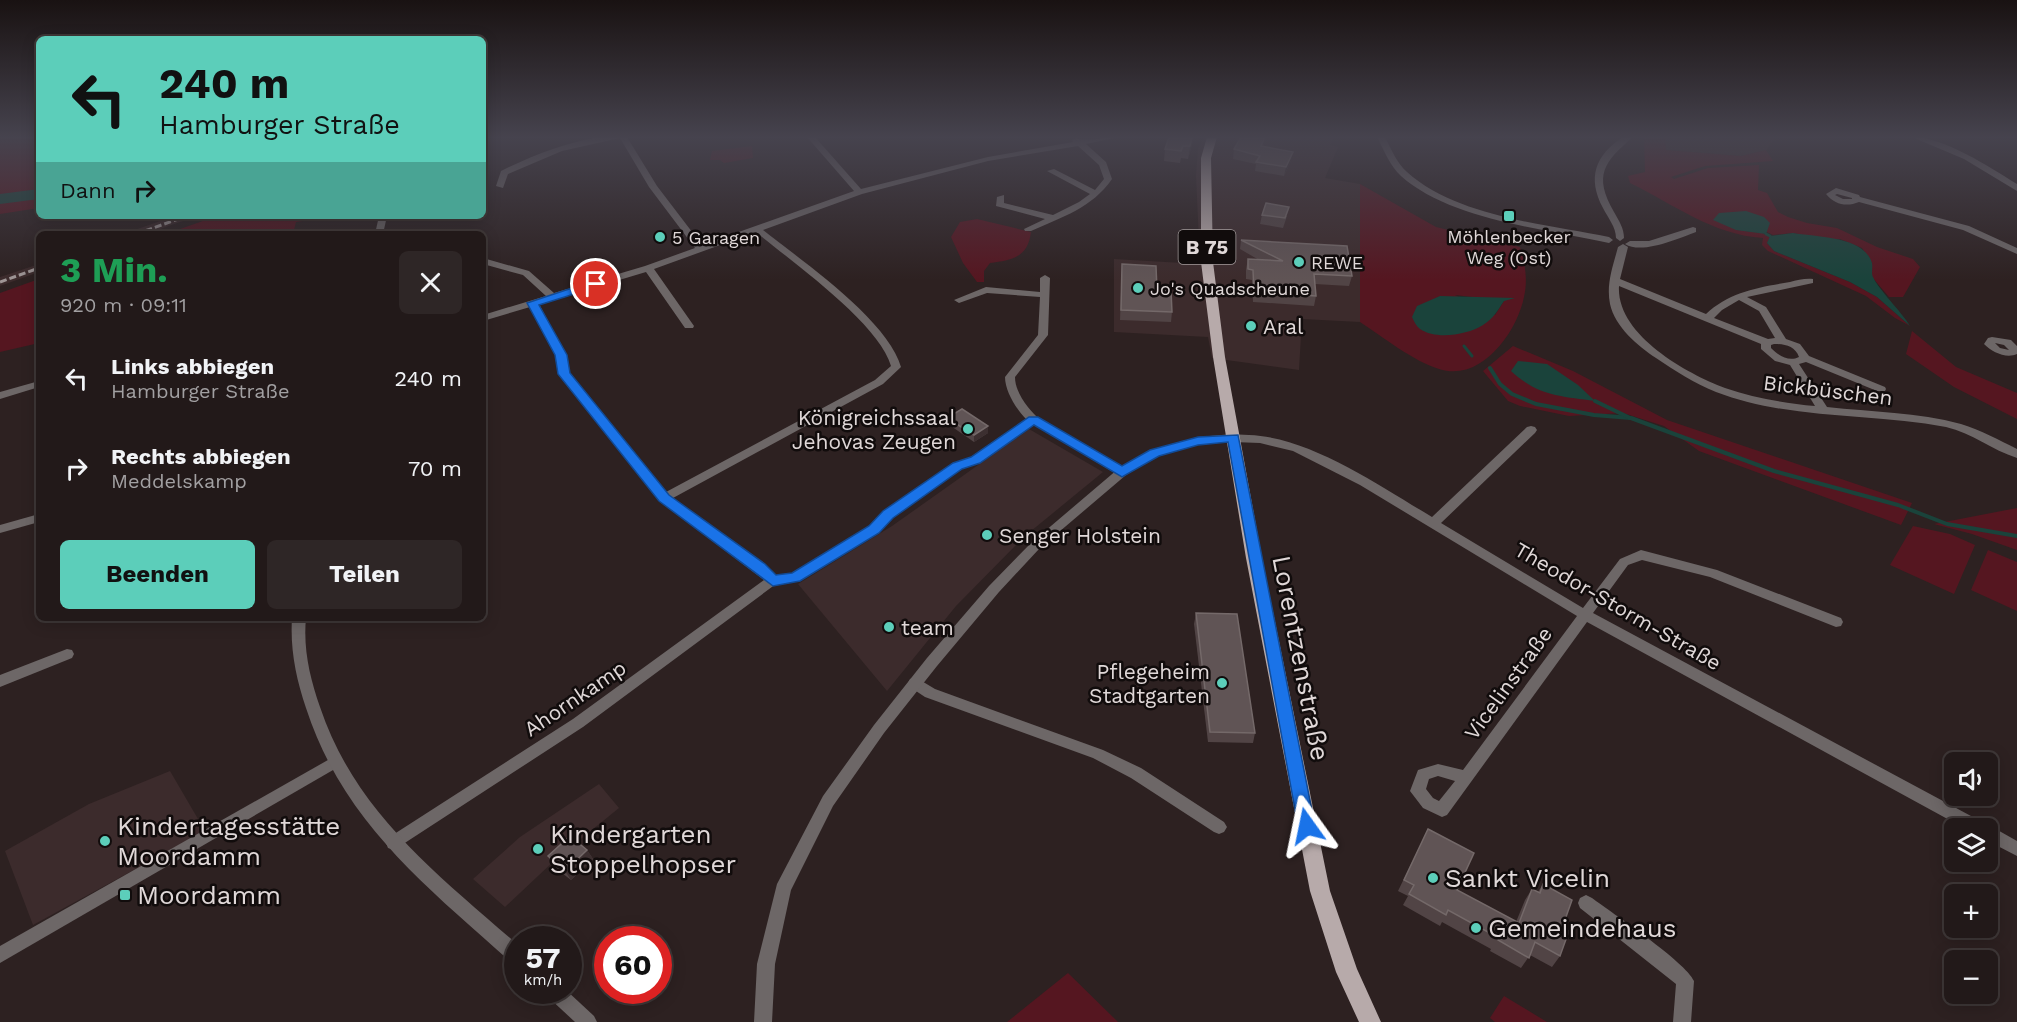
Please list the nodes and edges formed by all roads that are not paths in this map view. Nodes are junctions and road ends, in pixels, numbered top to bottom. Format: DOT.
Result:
graph roads {
  1 [pos="652,185"];
  2 [pos="853,185"];
  3 [pos="888,185"];
  4 [pos="1078,185"];
  5 [pos="1103,185"];
  6 [pos="1206,185"];
  7 [pos="1419,185"];
  8 [pos="1598,185"];
  9 [pos="859,192"];
  10 [pos="1096,194"];
  11 [pos="1001,197"];
  12 [pos="1857,199"];
  13 [pos="1058,218"];
  14 [pos="757,230"];
  15 [pos="1028,230"];
  16 [pos="1693,230"];
  17 [pos="1624,243"];
  18 [pos="700,249"];
  19 [pos="2017,250"];
  20 [pos="486,262"];
  21 [pos="648,268"];
  22 [pos="1045,278"];
  23 [pos="1613,280"];
  24 [pos="1810,281"];
  25 [pos="1044,295"];
  26 [pos="553,297"];
  27 [pos="1740,297"];
  28 [pos="959,300"];
  29 [pos="532,303"];
  30 [pos="486,317"];
  31 [pos="1708,318"];
  32 [pos="689,326"];
  33 [pos="1782,341"];
  34 [pos="1768,343"];
  35 [pos="1805,358"];
  36 [pos="1793,362"];
  37 [pos="36,385"];
  38 [pos="1881,389"];
  39 [pos="0,396"];
  40 [pos="1823,410"];
  41 [pos="1034,419"];
  42 [pos="1531,430"];
  43 [pos="1233,438"];
  44 [pos="2017,454"];
  45 [pos="1122,472"];
  46 [pos="664,498"];
  47 [pos="36,519"];
  48 [pos="1433,523"];
  49 [pos="0,529"];
  50 [pos="773,580"];
  51 [pos="1585,615"];
  52 [pos="299,621"];
  53 [pos="1836,622"];
  54 [pos="67,654"];
  55 [pos="0,681"];
  56 [pos="915,683"];
  57 [pos="335,762"];
  58 [pos="1466,777"];
  59 [pos="1961,818"];
  60 [pos="1219,827"];
  61 [pos="1998,839"];
  62 [pos="394,843"];
  63 [pos="2017,849"];
  64 [pos="1586,903"];
  65 [pos="504,944"];
  66 [pos="0,955"];
  67 [pos="568,1004"];
  68 [pos="588,1022"];
  69 [pos="763,1022"];
  70 [pos="1370,1022"];
  71 [pos="1682,1022"];
  1 -- 18 [label="street"];
  2 -- 9 [label="street"];
  3 -- 9 [label="street"];
  4 -- 10 [label="street"];
  5 -- 10 [label="street"];
  6 -- 43 [label="main road, B 75"];
  7 -- 17 [label="street"];
  8 -- 17 [label="street"];
  9 -- 14 [label="street"];
  10 -- 13 [label="street"];
  11 -- 13 [label="street"];
  12 -- 19 [label="street"];
  13 -- 15 [label="street"];
  14 -- 18 [label="street"];
  14 -- 46 [label="street"];
  16 -- 17 [label="street"];
  17 -- 23 [label="street, Bickbüschen"];
  18 -- 21 [label="street"];
  20 -- 26 [label="street"];
  21 -- 26 [label="street"];
  21 -- 32 [label="street"];
  22 -- 25 [label="street"];
  23 -- 31 [label="street"];
  23 -- 40 [label="street, Bickbüschen"];
  24 -- 27 [label="street"];
  25 -- 28 [label="street"];
  25 -- 41 [label="street"];
  26 -- 29 [label="street"];
  27 -- 31 [label="street"];
  27 -- 33 [label="street"];
  29 -- 30 [label="street"];
  29 -- 46 [label="street"];
  31 -- 34 [label="street"];
  33 -- 34 [label="street"];
  33 -- 35 [label="street"];
  34 -- 36 [label="street"];
  35 -- 36 [label="street"];
  35 -- 38 [label="street"];
  36 -- 40 [label="street"];
  37 -- 39 [label="street"];
  40 -- 44 [label="street, Bickbüschen"];
  41 -- 45 [label="street"];
  41 -- 50 [label="street"];
  42 -- 48 [label="street"];
  43 -- 45 [label="street, Theodor-Storm-Straße"];
  43 -- 48 [label="street, Theodor-Storm-Straße"];
  43 -- 70 [label="main road, Lorentzenstraße / B 75"];
  45 -- 56 [label="street, Theodor-Storm-Straße"];
  46 -- 50 [label="street"];
  47 -- 49 [label="street"];
  48 -- 51 [label="street, Theodor-Storm-Straße"];
  50 -- 62 [label="street, Ahornkamp"];
  51 -- 53 [label="street, Vicelinstraße"];
  51 -- 58 [label="street, Vicelinstraße"];
  51 -- 59 [label="street, Theodor-Storm-Straße"];
  52 -- 57 [label="street"];
  54 -- 55 [label="street"];
  56 -- 60 [label="street"];
  56 -- 69 [label="street, Theodor-Storm-Straße"];
  57 -- 62 [label="street"];
  57 -- 66 [label="street"];
  61 -- 63 [label="street"];
  62 -- 65 [label="street"];
  64 -- 71 [label="street"];
  67 -- 68 [label="street"];
}
